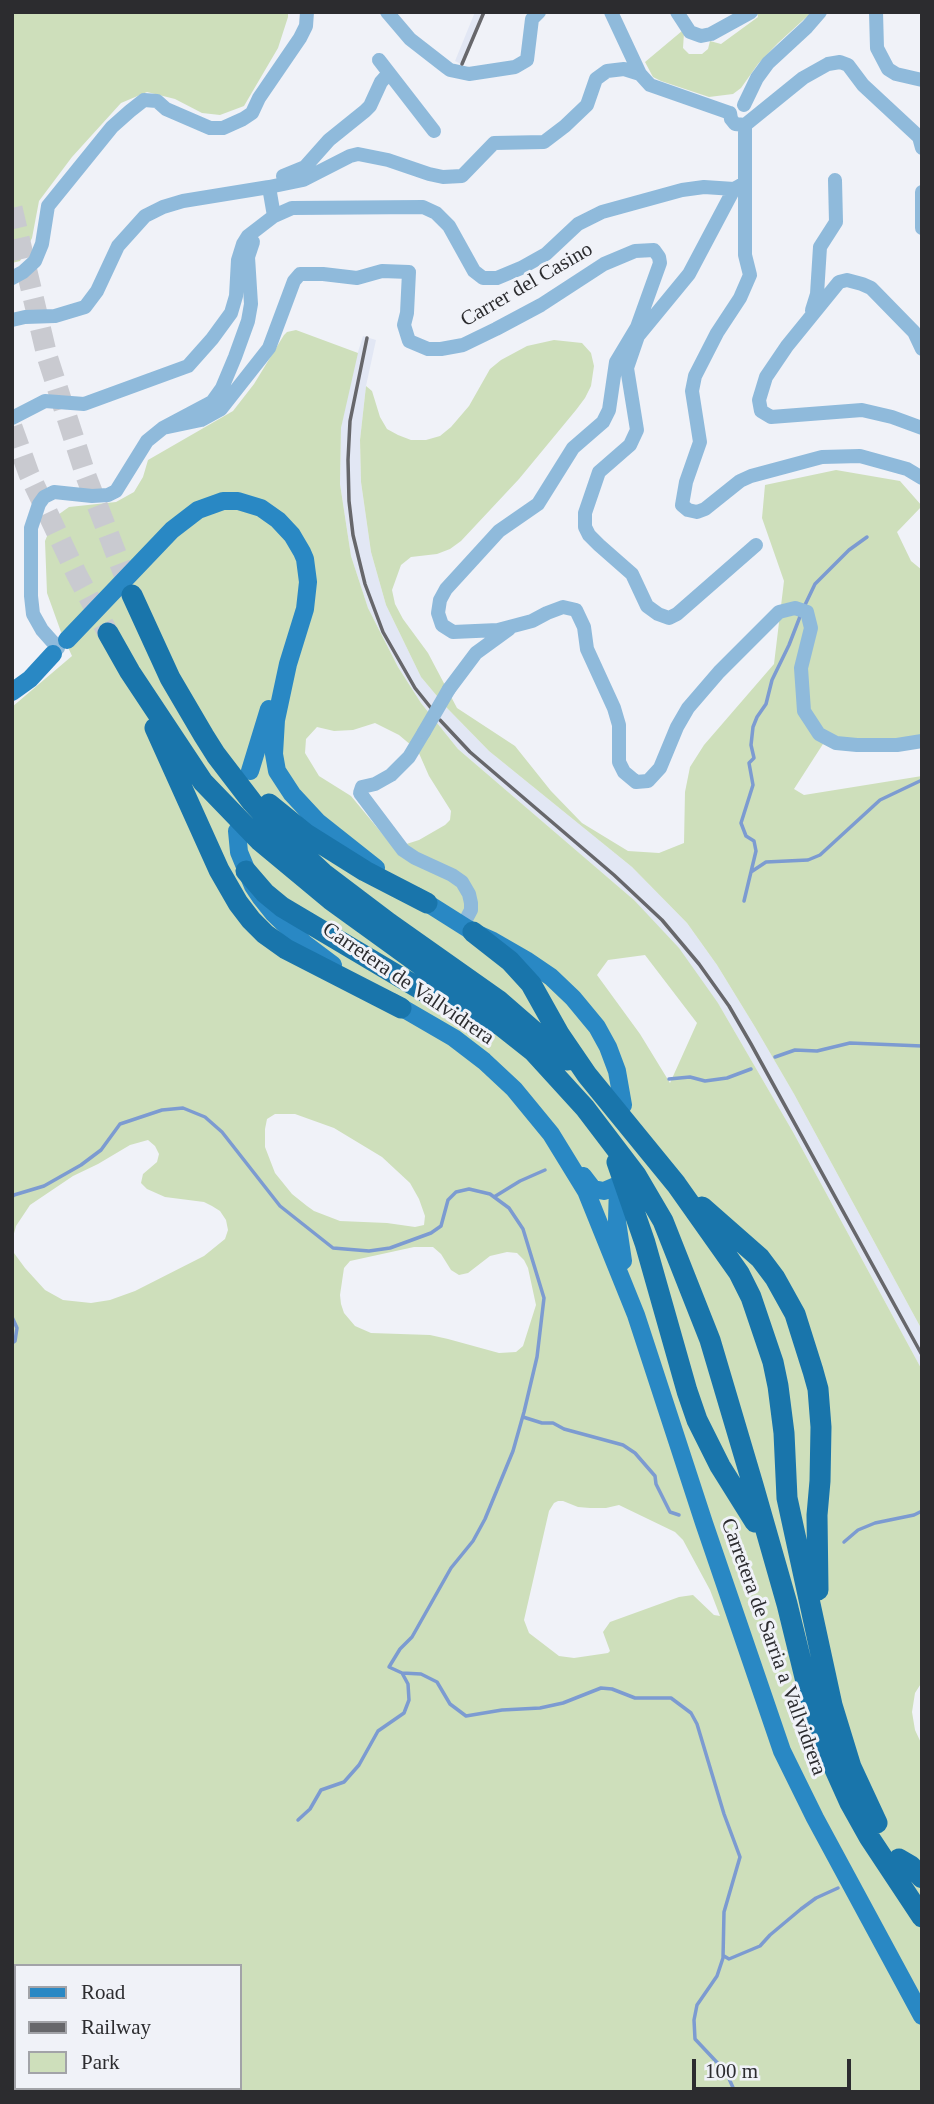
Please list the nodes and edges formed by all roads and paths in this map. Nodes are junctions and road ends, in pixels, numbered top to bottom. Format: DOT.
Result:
graph roads {
  1 [pos="307,12"];
  2 [pos="387,12"];
  3 [pos="540,12"];
  4 [pos="611,12"];
  5 [pos="677,12"];
  6 [pos="751,12"];
  7 [pos="820,12"];
  8 [pos="876,12"];
  9 [pos="379,60"];
  10 [pos="389,73"];
  11 [pos="640,74"];
  12 [pos="922,79"];
  13 [pos="744,105"];
  14 [pos="730,113"];
  15 [pos="748,122"];
  16 [pos="434,131"];
  17 [pos="922,148"];
  18 [pos="835,180"];
  19 [pos="274,186"];
  20 [pos="740,186"];
  21 [pos="922,192"];
  22 [pos="921,205"];
  23 [pos="274,216"];
  24 [pos="922,228"];
  25 [pos="12,278"];
  26 [pos="809,318"];
  27 [pos="12,320"];
  28 [pos="637,331"];
  29 [pos="922,349"];
  30 [pos="12,418"];
  31 [pos="163,428"];
  32 [pos="922,428"];
  33 [pos="922,478"];
  34 [pos="756,545"];
  35 [pos="132,595"];
  36 [pos="511,628"];
  37 [pos="108,633"];
  38 [pos="59,647"];
  39 [pos="157,651"];
  40 [pos="288,664"];
  41 [pos="130,672"];
  42 [pos="12,692"];
  43 [pos="922,741"];
  44 [pos="250,771"];
  45 [pos="277,771"];
  46 [pos="237,831"];
  47 [pos="246,871"];
  48 [pos="427,904"];
  49 [pos="468,929"];
  50 [pos="401,1008"];
  51 [pos="592,1099"];
  52 [pos="623,1105"];
  53 [pos="606,1134"];
  54 [pos="565,1154"];
  55 [pos="676,1184"];
  56 [pos="636,1315"];
  57 [pos="771,1548"];
  58 [pos="823,1658"];
  59 [pos="899,1859"];
  60 [pos="922,1878"];
  61 [pos="922,1892"];
  62 [pos="922,1917"];
  63 [pos="922,2016"];
  1 -- 25 [label="street"];
  2 -- 3 [label="street"];
  4 -- 11 [label="street"];
  5 -- 6 [label="street"];
  7 -- 13 [label="street"];
  8 -- 12 [label="street"];
  9 -- 10 [label="street"];
  10 -- 16 [label="street"];
  10 -- 19 [label="street"];
  11 -- 14 [label="street"];
  11 -- 19 [label="street"];
  13 -- 14 [label="street"];
  13 -- 15 [label="street"];
  14 -- 15 [label="street"];
  15 -- 17 [label="street"];
  15 -- 20 [label="street"];
  18 -- 26 [label="street"];
  19 -- 23 [label="street"];
  19 -- 27 [label="street"];
  20 -- 23 [label="street"];
  20 -- 28 [label="street"];
  20 -- 33 [label="street"];
  21 -- 22 [label="street"];
  22 -- 24 [label="street"];
  23 -- 30 [label="street"];
  23 -- 31 [label="street"];
  26 -- 29 [label="street"];
  26 -- 32 [label="street"];
  28 -- 31 [label="street, Carrer del Casino"];
  28 -- 34 [label="street"];
  28 -- 36 [label="street"];
  31 -- 38 [label="street"];
  35 -- 39 [label="highway"];
  36 -- 43 [label="street"];
  36 -- 49 [label="street, bridge"];
  37 -- 41 [label="highway"];
  38 -- 40 [label="main road"];
  38 -- 42 [label="main road"];
  39 -- 48 [label="highway"];
  39 -- 51 [label="highway"];
  40 -- 44 [label="main road"];
  40 -- 45 [label="main road"];
  41 -- 50 [label="highway"];
  41 -- 51 [label="highway"];
  44 -- 45 [label="street"];
  45 -- 48 [label="main road"];
  46 -- 47 [label="main road, Carretera de Vallvidrera"];
  47 -- 50 [label="main road, Carretera de Vallvidrera"];
  47 -- 51 [label="highway"];
  48 -- 49 [label="main road"];
  49 -- 51 [label="highway"];
  49 -- 52 [label="main road"];
  50 -- 54 [label="main road, Carretera de Vallvidrera"];
  51 -- 53 [label="highway"];
  51 -- 55 [label="highway"];
  53 -- 57 [label="highway"];
  53 -- 57 [label="highway"];
  54 -- 56 [label="main road, Carretera de Vallvidrera"];
  54 -- 56 [label="main road"];
  55 -- 58 [label="highway"];
  55 -- 58 [label="highway"];
  56 -- 63 [label="main road, Carretera de Sarria a Vallvidrera"];
  57 -- 62 [label="highway"];
  58 -- 59 [label="highway"];
  59 -- 60 [label="highway"];
  59 -- 61 [label="highway"];
}
